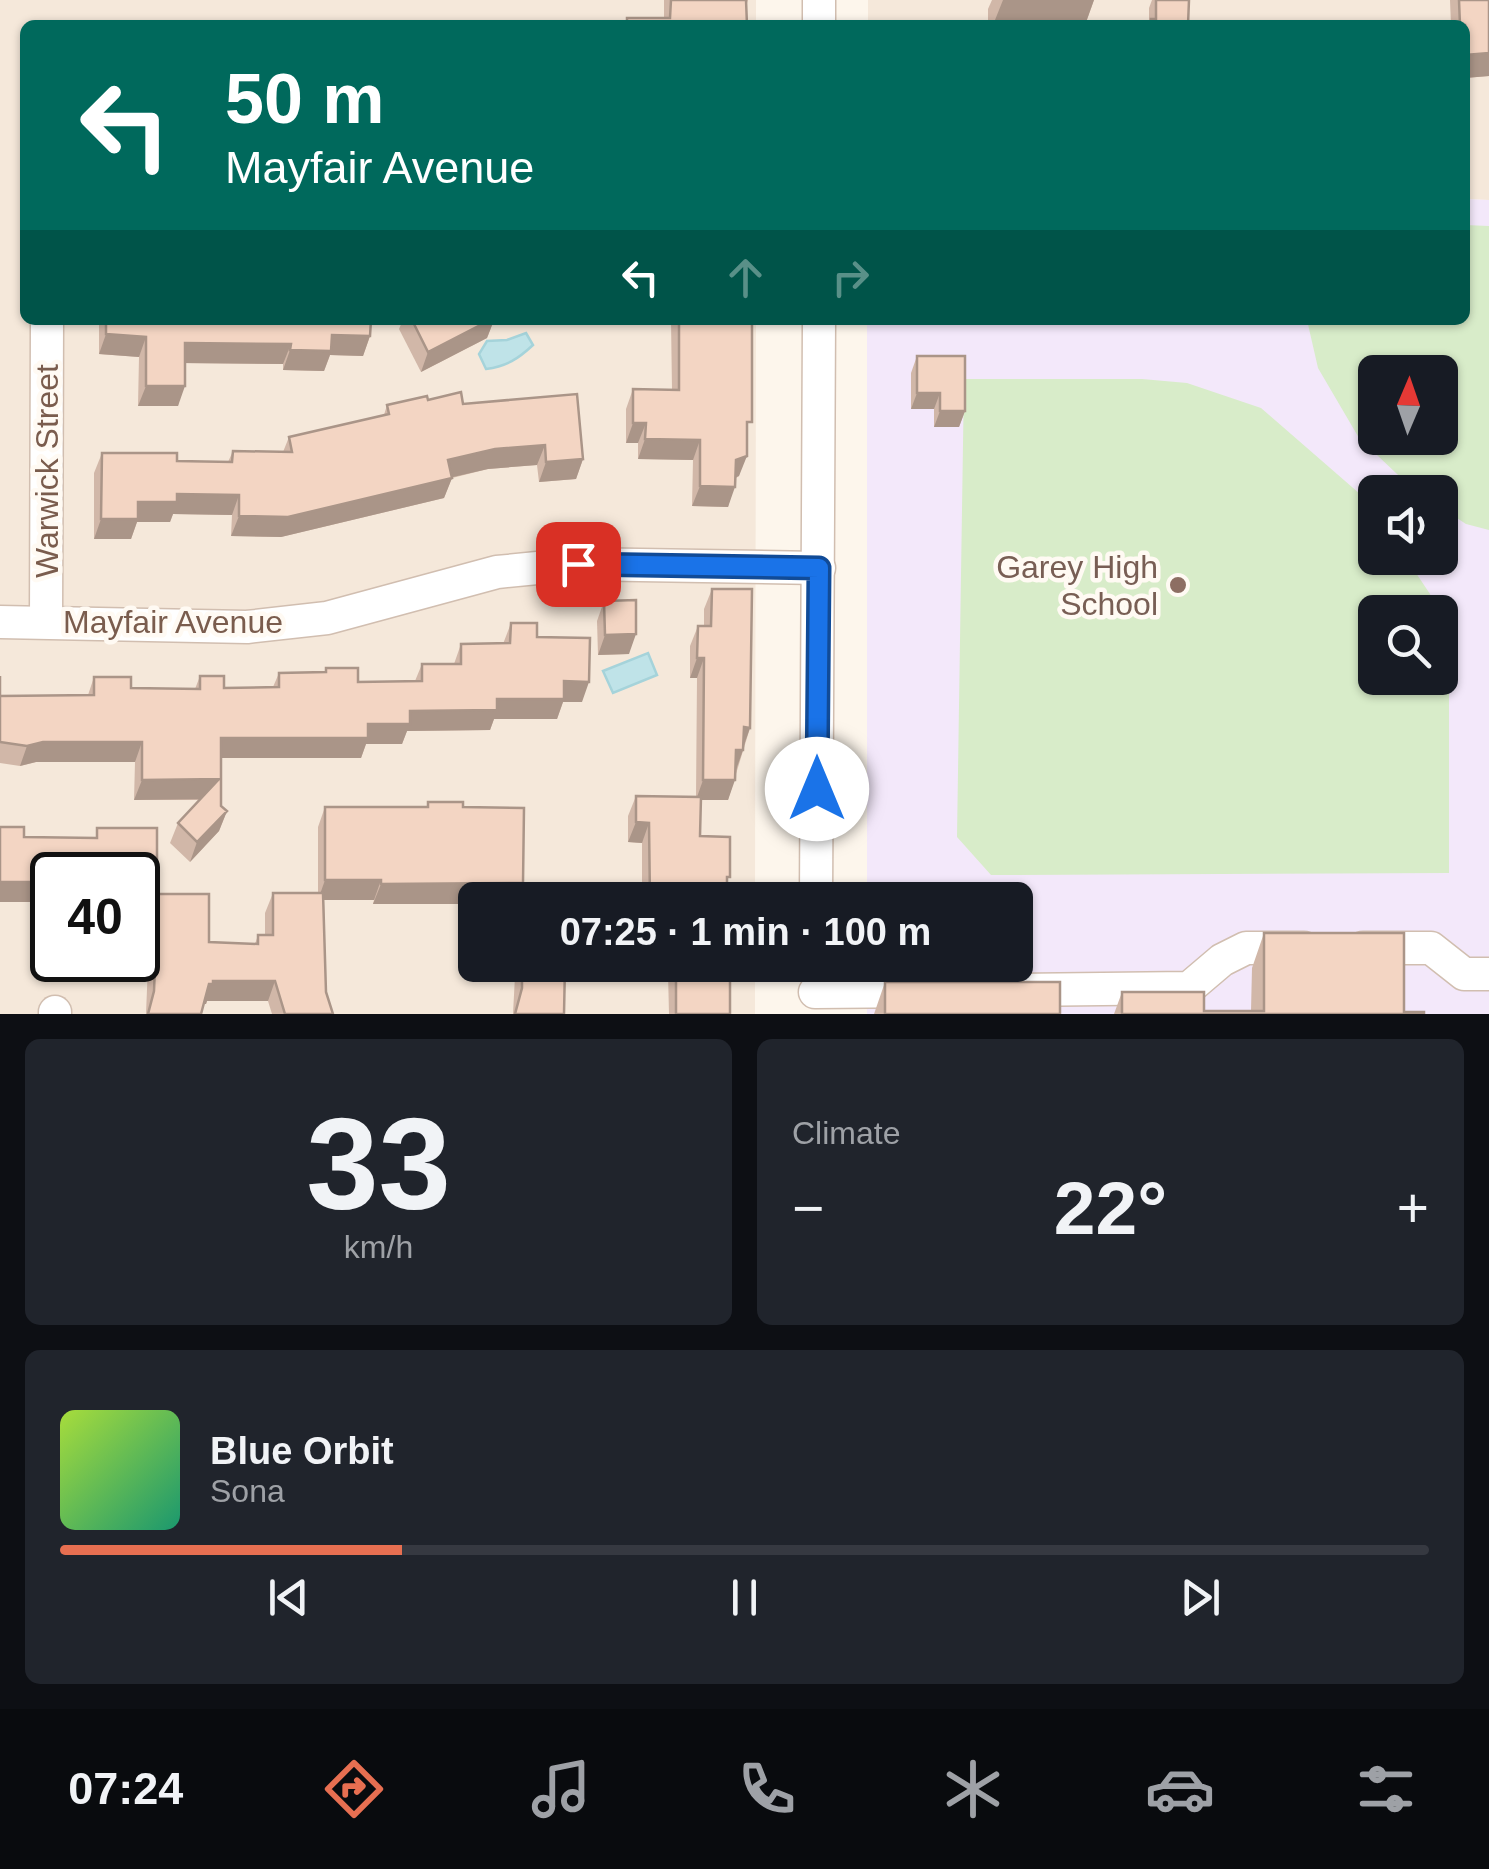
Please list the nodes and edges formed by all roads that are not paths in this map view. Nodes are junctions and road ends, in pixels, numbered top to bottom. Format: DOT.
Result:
graph roads {
  1 [pos="48,325"];
  2 [pos="819,325"];
  3 [pos="819,568"];
  4 [pos="0,622"];
  5 [pos="46,622"];
  6 [pos="816,882"];
  7 [pos="1489,974"];
  8 [pos="815,990"];
  9 [pos="949,990"];
  10 [pos="987,990"];
  11 [pos="1083,1002"];
  1 -- 5 [label="street, Warwick Street"];
  2 -- 3 [label="street"];
  3 -- 5 [label="street, Mayfair Avenue"];
  3 -- 6 [label="street"];
  4 -- 5 [label="street, Mayfair Avenue"];
  7 -- 11 [label="street"];
  8 -- 9 [label="street"];
  10 -- 11 [label="street"];
}
